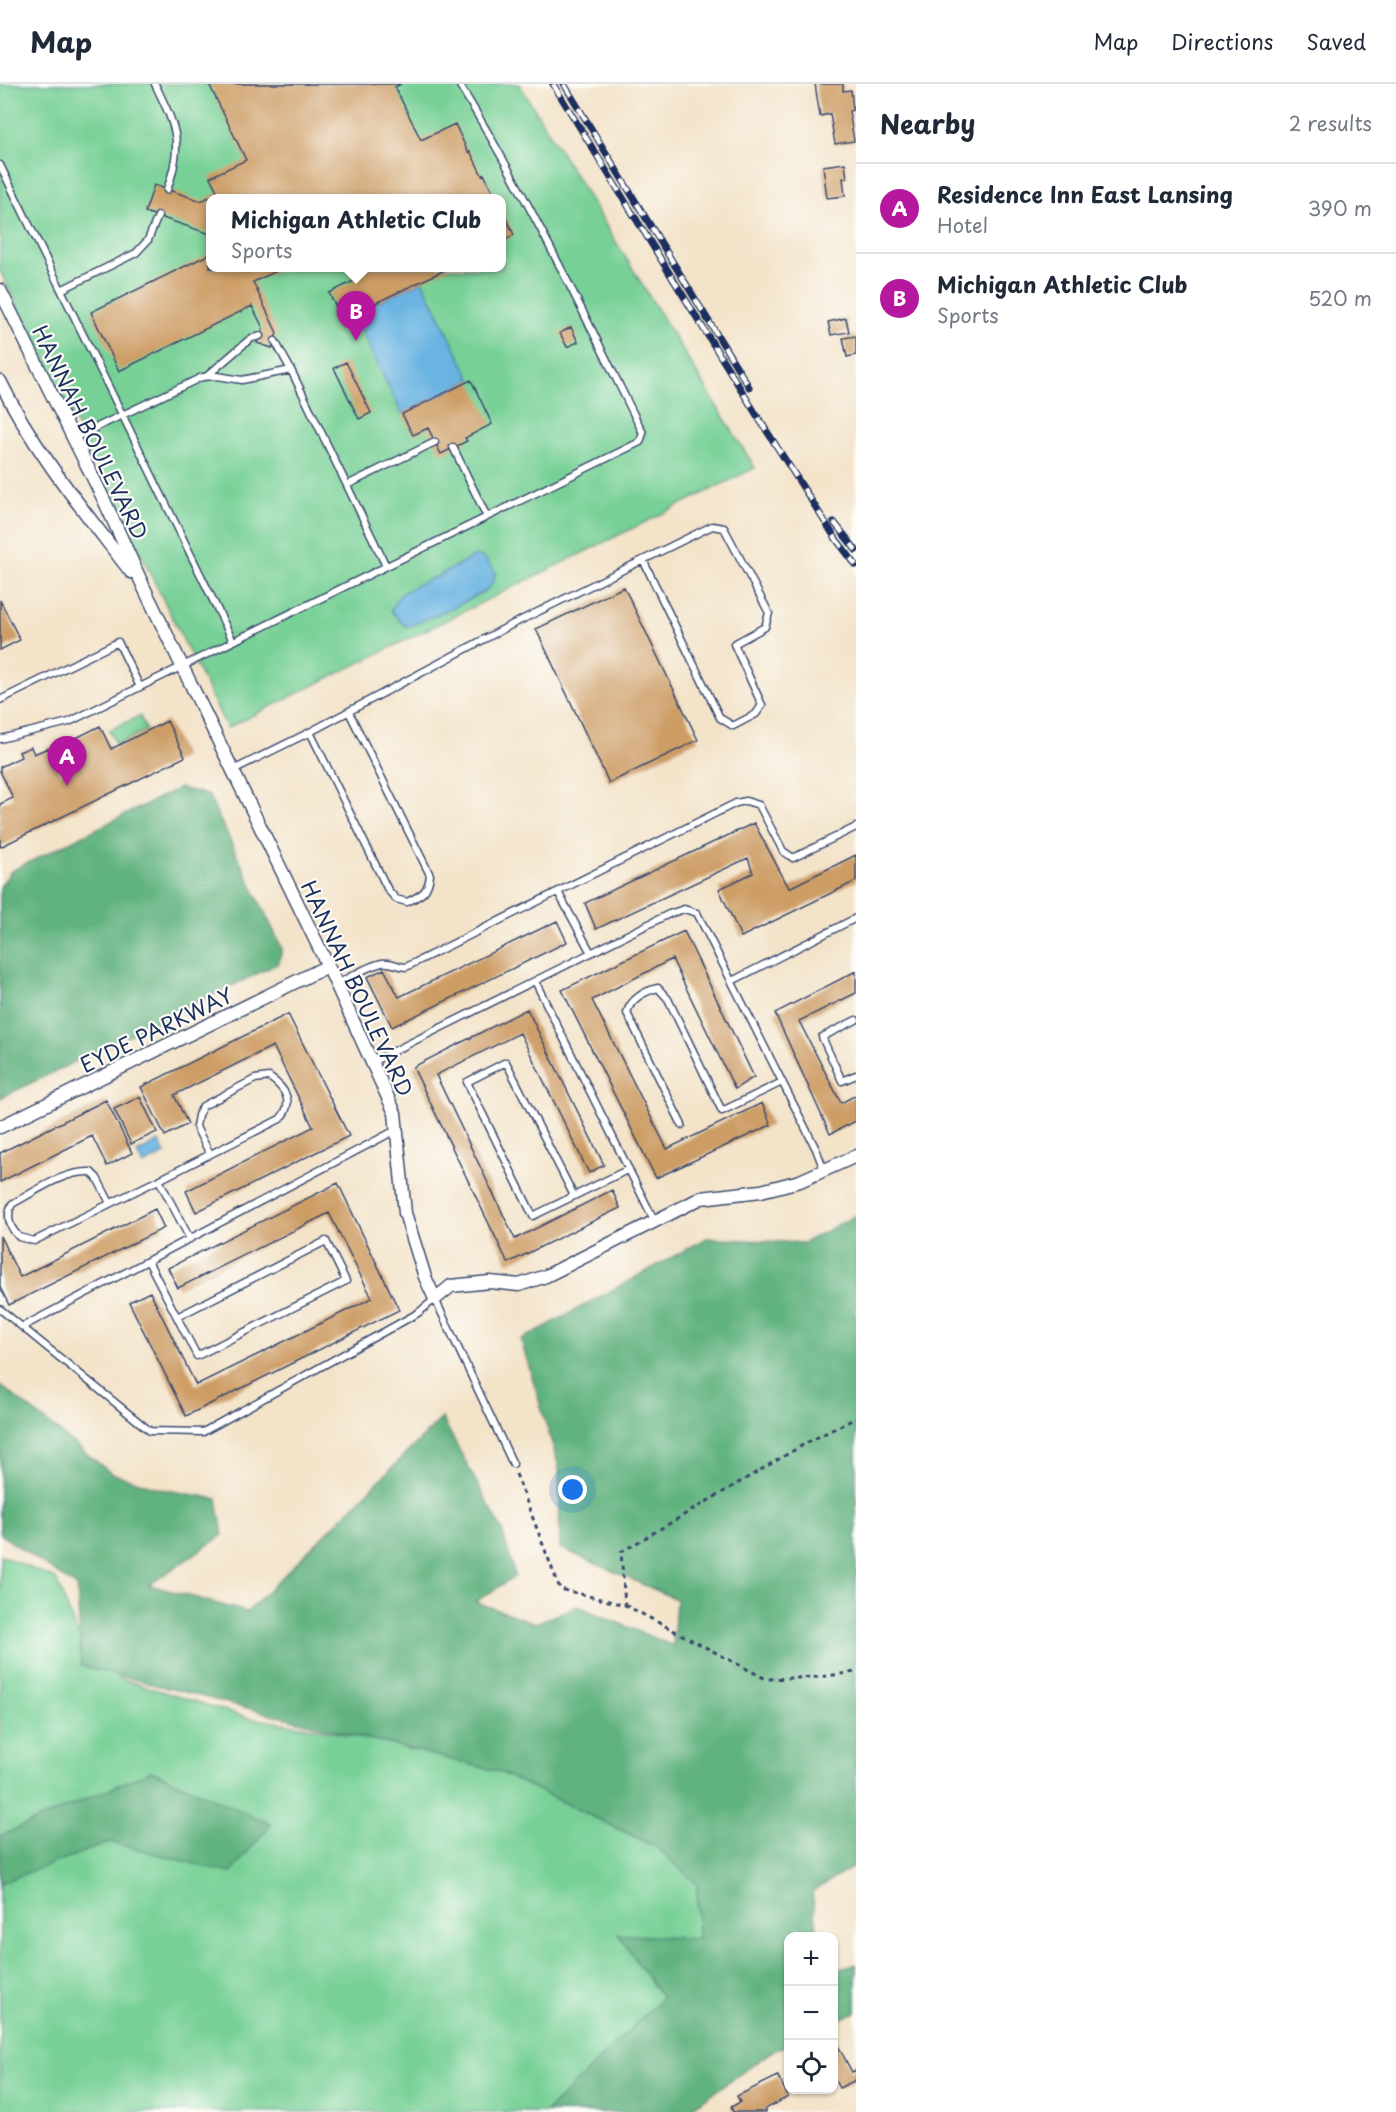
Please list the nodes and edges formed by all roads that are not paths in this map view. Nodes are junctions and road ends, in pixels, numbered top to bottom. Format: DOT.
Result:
graph roads {
  1 [pos="155,84"];
  2 [pos="459,84"];
  3 [pos="0,165"];
  4 [pos="167,190"];
  5 [pos="158,216"];
  6 [pos="0,290"];
  7 [pos="61,290"];
  8 [pos="260,336"];
  9 [pos="275,341"];
  10 [pos="291,370"];
  11 [pos="207,376"];
  12 [pos="0,381"];
  13 [pos="122,415"];
  14 [pos="74,438"];
  15 [pos="435,442"];
  16 [pos="453,447"];
  17 [pos="347,485"];
  18 [pos="487,517"];
  19 [pos="643,560"];
  20 [pos="386,566"];
  21 [pos="145,590"];
  22 [pos="232,641"];
  23 [pos="182,666"];
  24 [pos="140,687"];
  25 [pos="0,700"];
  26 [pos="350,711"];
  27 [pos="310,732"];
  28 [pos="0,739"];
  29 [pos="233,770"];
  30 [pos="856,827"];
  31 [pos="558,892"];
  32 [pos="856,918"];
  33 [pos="591,953"];
  34 [pos="328,966"];
  35 [pos="535,981"];
  36 [pos="732,981"];
  37 [pos="337,984"];
  38 [pos="856,1020"];
  39 [pos="372,1062"];
  40 [pos="856,1075"];
  41 [pos="782,1082"];
  42 [pos="682,1125"];
  43 [pos="0,1127"];
  44 [pos="397,1130"];
  45 [pos="210,1154"];
  46 [pos="856,1156"];
  47 [pos="629,1169"];
  48 [pos="824,1170"];
  49 [pos="159,1180"];
  50 [pos="574,1196"];
  51 [pos="110,1203"];
  52 [pos="654,1220"];
  53 [pos="190,1239"];
  54 [pos="148,1261"];
  55 [pos="435,1299"];
  56 [pos="0,1309"];
  57 [pos="177,1317"];
  58 [pos="22,1327"];
  59 [pos="513,1464"];
  1 -- 4 [label="lane"];
  2 -- 18 [label="lane"];
  3 -- 7 [label="lane"];
  5 -- 7 [label="lane"];
  6 -- 14 [label="street, HANNAH BOULEVARD"];
  7 -- 13 [label="lane"];
  8 -- 11 [label="lane"];
  9 -- 10 [label="lane"];
  10 -- 11 [label="lane"];
  10 -- 17 [label="lane"];
  11 -- 13 [label="lane"];
  12 -- 21 [label="street, HANNAH BOULEVARD"];
  13 -- 14 [label="lane"];
  13 -- 22 [label="lane"];
  14 -- 21 [label="street, HANNAH BOULEVARD"];
  15 -- 17 [label="lane"];
  16 -- 18 [label="lane"];
  17 -- 20 [label="lane"];
  18 -- 20 [label="lane"];
  19 -- 19 [label="lane"];
  19 -- 26 [label="lane"];
  20 -- 22 [label="lane"];
  21 -- 23 [label="street, HANNAH BOULEVARD"];
  22 -- 23 [label="lane"];
  23 -- 24 [label="lane"];
  23 -- 29 [label="street, HANNAH BOULEVARD"];
  24 -- 25 [label="lane"];
  24 -- 28 [label="lane"];
  26 -- 27 [label="lane"];
  26 -- 27 [label="lane"];
  27 -- 29 [label="lane"];
  29 -- 34 [label="street, HANNAH BOULEVARD"];
  30 -- 31 [label="lane"];
  31 -- 33 [label="lane"];
  31 -- 37 [label="lane"];
  32 -- 36 [label="lane"];
  33 -- 35 [label="lane"];
  33 -- 36 [label="lane"];
  34 -- 37 [label="street, HANNAH BOULEVARD"];
  34 -- 43 [label="street, EYDE PARKWAY"];
  35 -- 39 [label="lane"];
  35 -- 47 [label="lane"];
  36 -- 41 [label="lane"];
  37 -- 39 [label="street, HANNAH BOULEVARD"];
  38 -- 40 [label="lane"];
  39 -- 44 [label="street, HANNAH BOULEVARD"];
  41 -- 42 [label="lane"];
  41 -- 48 [label="lane"];
  44 -- 53 [label="lane"];
  44 -- 55 [label="street, HANNAH BOULEVARD"];
  45 -- 45 [label="lane"];
  45 -- 49 [label="lane"];
  46 -- 48 [label="street"];
  47 -- 50 [label="lane"];
  47 -- 52 [label="lane"];
  48 -- 52 [label="street"];
  49 -- 51 [label="lane"];
  49 -- 53 [label="lane"];
  50 -- 50 [label="lane"];
  51 -- 51 [label="lane"];
  52 -- 55 [label="street"];
  53 -- 54 [label="lane"];
  54 -- 57 [label="lane"];
  54 -- 58 [label="lane"];
  55 -- 58 [label="lane"];
  55 -- 59 [label="lane"];
  56 -- 58 [label="lane"];
  57 -- 57 [label="lane"];
}
